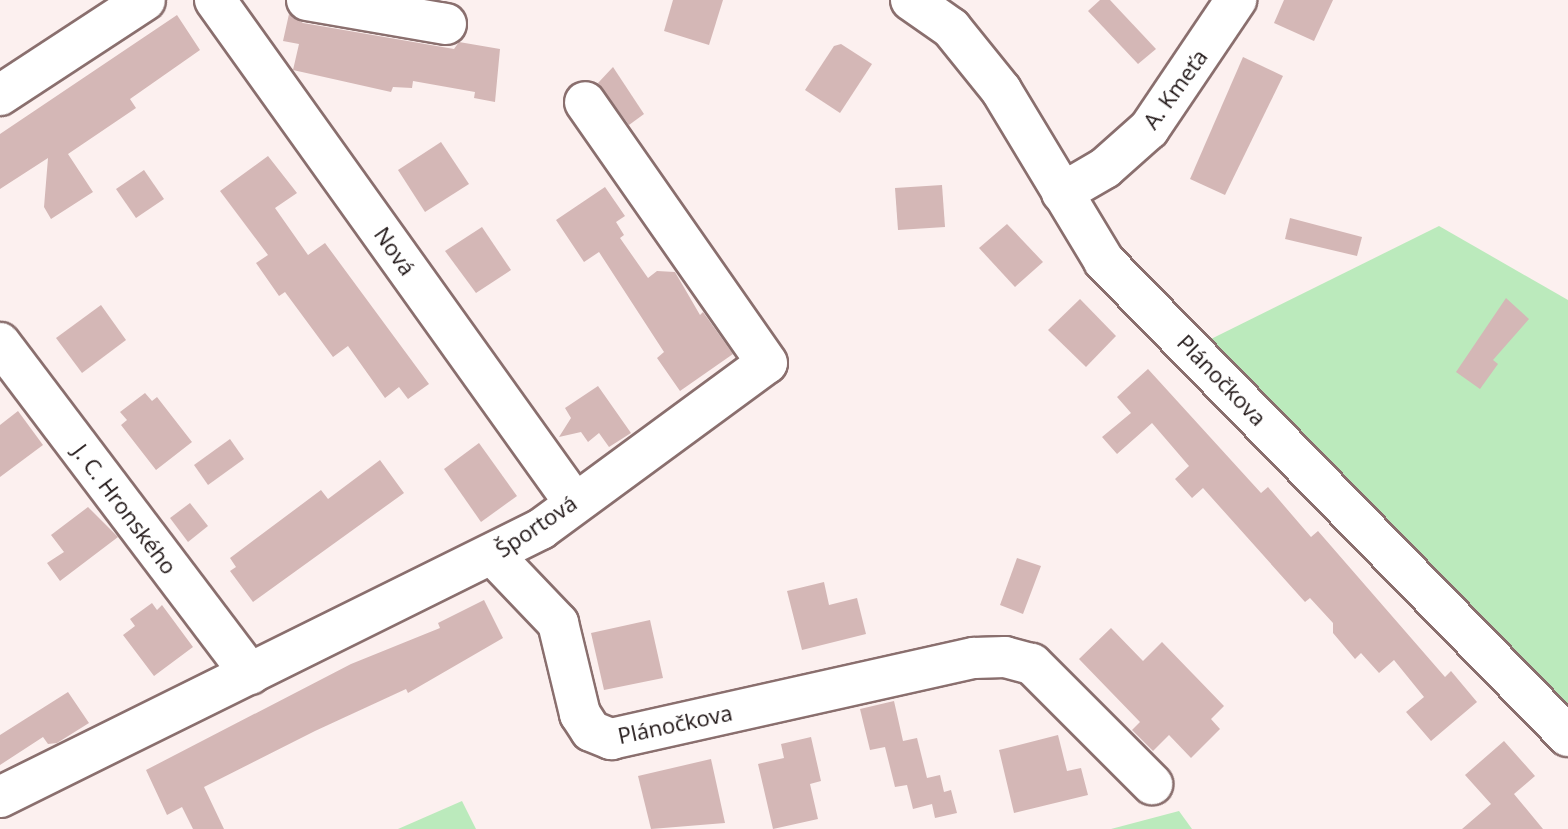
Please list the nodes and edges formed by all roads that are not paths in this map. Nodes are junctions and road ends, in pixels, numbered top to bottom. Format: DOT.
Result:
graph roads {
  1 [pos="215,0"];
  2 [pos="307,0"];
  3 [pos="911,0"];
  4 [pos="1236,0"];
  5 [pos="123,6"];
  6 [pos="446,24"];
  7 [pos="0,95"];
  8 [pos="585,102"];
  9 [pos="1062,193"];
  10 [pos="0,343"];
  11 [pos="574,502"];
  12 [pos="494,556"];
  13 [pos="250,674"];
  14 [pos="1568,736"];
  15 [pos="1152,784"];
  16 [pos="0,797"];
  1 -- 11 [label="street, Nová"];
  2 -- 6 [label="street"];
  3 -- 9 [label="street, Plánočkova"];
  4 -- 9 [label="street, A. Kmeťa"];
  5 -- 7 [label="street"];
  8 -- 11 [label="street, Športová"];
  9 -- 14 [label="street, Plánočkova"];
  10 -- 13 [label="street, J. C. Hronského"];
  11 -- 12 [label="street, Športová"];
  12 -- 13 [label="street, Športová"];
  12 -- 15 [label="street, Plánočkova"];
  13 -- 16 [label="street, Športová"];
}
